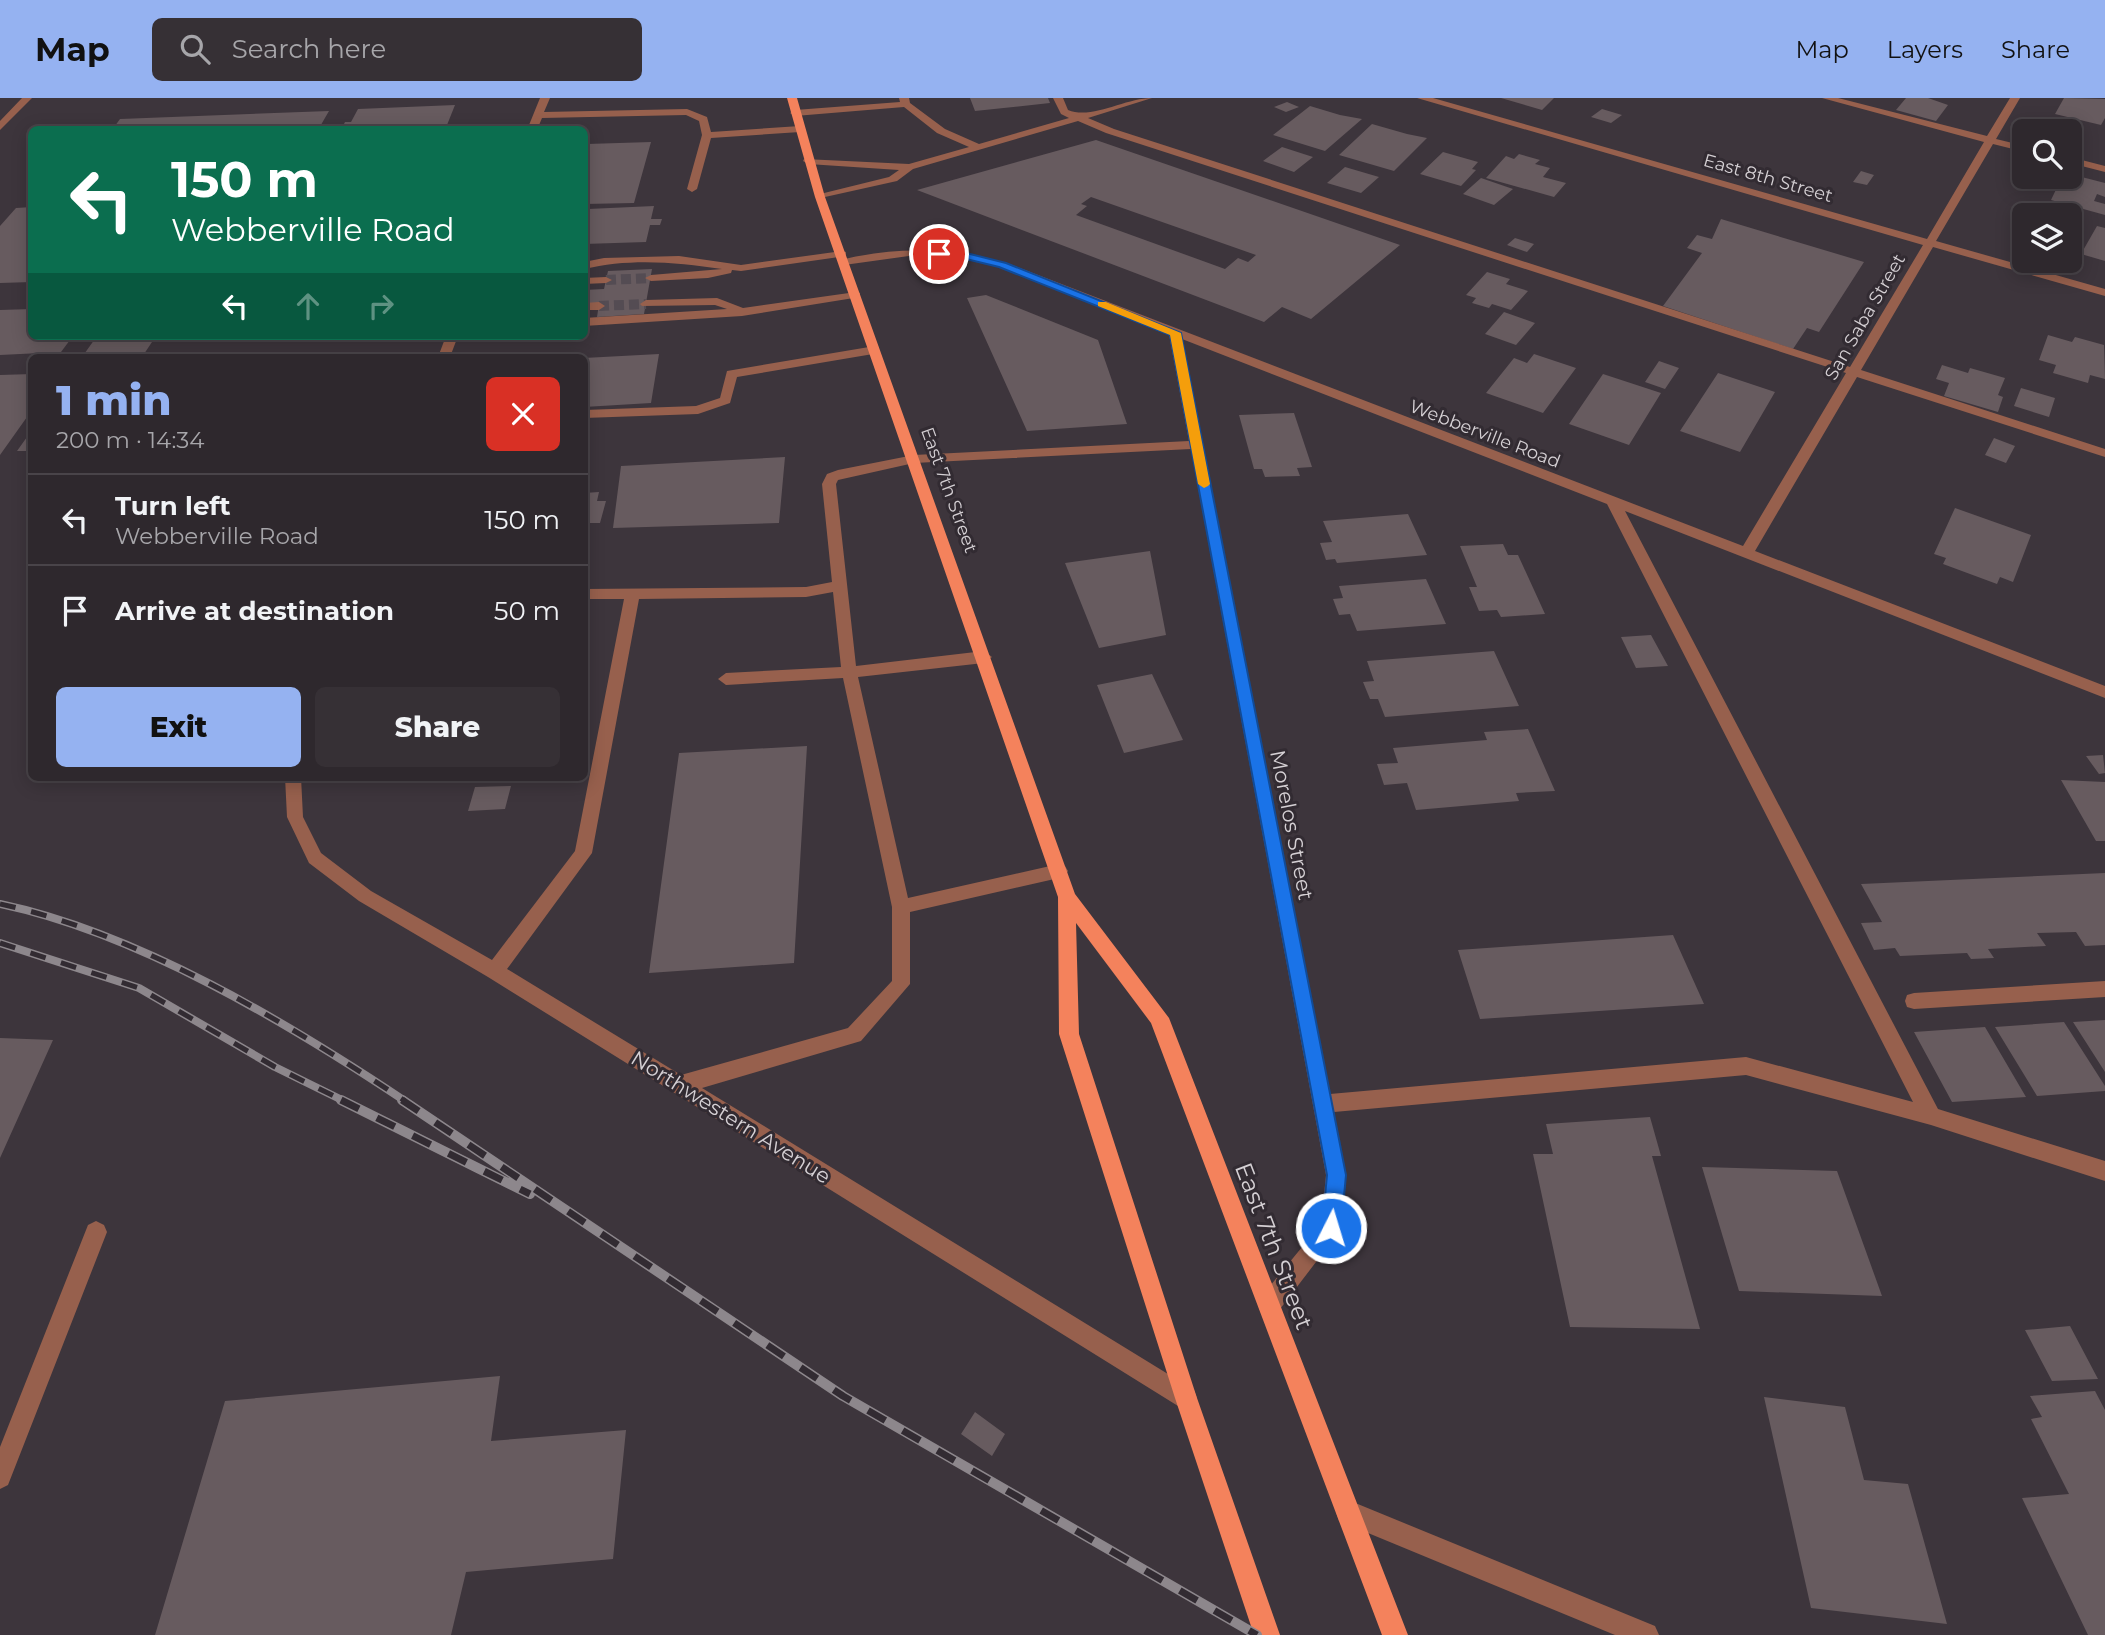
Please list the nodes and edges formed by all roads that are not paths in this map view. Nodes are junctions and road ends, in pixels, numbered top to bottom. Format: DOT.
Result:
graph roads {
  1 [pos="27,98"];
  2 [pos="545,98"];
  3 [pos="792,98"];
  4 [pos="1058,98"];
  5 [pos="1147,98"];
  6 [pos="1422,98"];
  7 [pos="1827,98"];
  8 [pos="2015,98"];
  9 [pos="905,101"];
  10 [pos="795,113"];
  11 [pos="538,115"];
  12 [pos="1076,119"];
  13 [pos="534,126"];
  14 [pos="0,127"];
  15 [pos="800,129"];
  16 [pos="707,135"];
  17 [pos="1990,140"];
  18 [pos="2012,146"];
  19 [pos="978,148"];
  20 [pos="808,160"];
  21 [pos="2082,163"];
  22 [pos="909,167"];
  23 [pos="2105,169"];
  24 [pos="692,189"];
  25 [pos="820,197"];
  26 [pos="1928,242"];
  27 [pos="843,258"];
  28 [pos="588,265"];
  29 [pos="741,268"];
  30 [pos="651,278"];
  31 [pos="606,280"];
  32 [pos="588,281"];
  33 [pos="2105,293"];
  34 [pos="856,295"];
  35 [pos="646,304"];
  36 [pos="599,306"];
  37 [pos="588,307"];
  38 [pos="742,312"];
  39 [pos="588,322"];
  40 [pos="1175,333"];
  41 [pos="875,350"];
  42 [pos="1854,372"];
  43 [pos="588,414"];
  44 [pos="1196,445"];
  45 [pos="2105,453"];
  46 [pos="914,459"];
  47 [pos="1613,502"];
  48 [pos="1746,554"];
  49 [pos="841,584"];
  50 [pos="633,592"];
  51 [pos="588,594"];
  52 [pos="984,657"];
  53 [pos="849,672"];
  54 [pos="726,679"];
  55 [pos="2105,692"];
  56 [pos="293,781"];
  57 [pos="1059,871"];
  58 [pos="1067,897"];
  59 [pos="901,907"];
  60 [pos="495,971"];
  61 [pos="2105,989"];
  62 [pos="1914,1001"];
  63 [pos="680,1085"];
  64 [pos="1322,1104"];
  65 [pos="1931,1116"];
  66 [pos="2105,1171"];
  67 [pos="96,1232"];
  68 [pos="1269,1305"];
  69 [pos="1186,1398"];
  70 [pos="0,1477"];
  71 [pos="1348,1512"];
  72 [pos="1267,1635"];
  73 [pos="1395,1635"];
  74 [pos="1646,1635"];
  1 -- 14 [label="street"];
  2 -- 11 [label="street"];
  3 -- 10 [label="main road, East 7th Street"];
  4 -- 12 [label="street"];
  5 -- 12 [label="street"];
  6 -- 26 [label="street, East 8th Street"];
  7 -- 17 [label="street"];
  8 -- 17 [label="street, San Saba Street"];
  9 -- 10 [label="street"];
  9 -- 19 [label="street"];
  10 -- 15 [label="main road, East 7th Street"];
  11 -- 13 [label="street"];
  11 -- 16 [label="street"];
  12 -- 19 [label="street"];
  12 -- 42 [label="street"];
  15 -- 16 [label="street"];
  15 -- 20 [label="main road, East 7th Street"];
  16 -- 24 [label="street"];
  17 -- 18 [label="street"];
  17 -- 26 [label="street, San Saba Street"];
  19 -- 22 [label="street"];
  20 -- 22 [label="street"];
  20 -- 25 [label="main road, East 7th Street"];
  21 -- 23 [label="street"];
  22 -- 25 [label="street"];
  25 -- 27 [label="main road, East 7th Street"];
  26 -- 33 [label="street, East 8th Street"];
  26 -- 42 [label="street, San Saba Street"];
  27 -- 29 [label="street, Webberville Road"];
  27 -- 34 [label="main road, East 7th Street"];
  27 -- 40 [label="street, Webberville Road"];
  28 -- 29 [label="street"];
  29 -- 30 [label="street"];
  31 -- 32 [label="street"];
  34 -- 38 [label="street"];
  34 -- 41 [label="main road, East 7th Street"];
  35 -- 38 [label="street"];
  36 -- 37 [label="street"];
  38 -- 39 [label="street"];
  40 -- 44 [label="street, Morelos Street"];
  40 -- 47 [label="street, Webberville Road"];
  41 -- 43 [label="street"];
  41 -- 46 [label="main road, East 7th Street"];
  42 -- 45 [label="street"];
  42 -- 48 [label="street, San Saba Street"];
  44 -- 46 [label="street"];
  44 -- 64 [label="street, Morelos Street"];
  46 -- 49 [label="street"];
  46 -- 52 [label="main road, East 7th Street"];
  47 -- 48 [label="street, Webberville Road"];
  47 -- 65 [label="street"];
  48 -- 55 [label="street, Webberville Road"];
  49 -- 50 [label="street"];
  49 -- 53 [label="street"];
  50 -- 51 [label="street"];
  50 -- 60 [label="street"];
  52 -- 53 [label="street"];
  52 -- 57 [label="main road, East 7th Street"];
  53 -- 54 [label="street"];
  53 -- 59 [label="street"];
  56 -- 60 [label="street, Northwestern Avenue"];
  57 -- 58 [label="main road, East 7th Street"];
  57 -- 59 [label="street"];
  58 -- 68 [label="main road, East 7th Street"];
  58 -- 69 [label="main road, East 7th Street"];
  59 -- 63 [label="street"];
  60 -- 63 [label="street, Northwestern Avenue"];
  61 -- 62 [label="street"];
  63 -- 69 [label="street, Northwestern Avenue"];
  64 -- 65 [label="street"];
  64 -- 68 [label="street, Morelos Street"];
  65 -- 66 [label="street"];
  67 -- 70 [label="street"];
  68 -- 71 [label="main road, East 7th Street"];
  69 -- 72 [label="main road, East 7th Street"];
  71 -- 73 [label="main road, East 7th Street"];
  71 -- 74 [label="street"];
}
